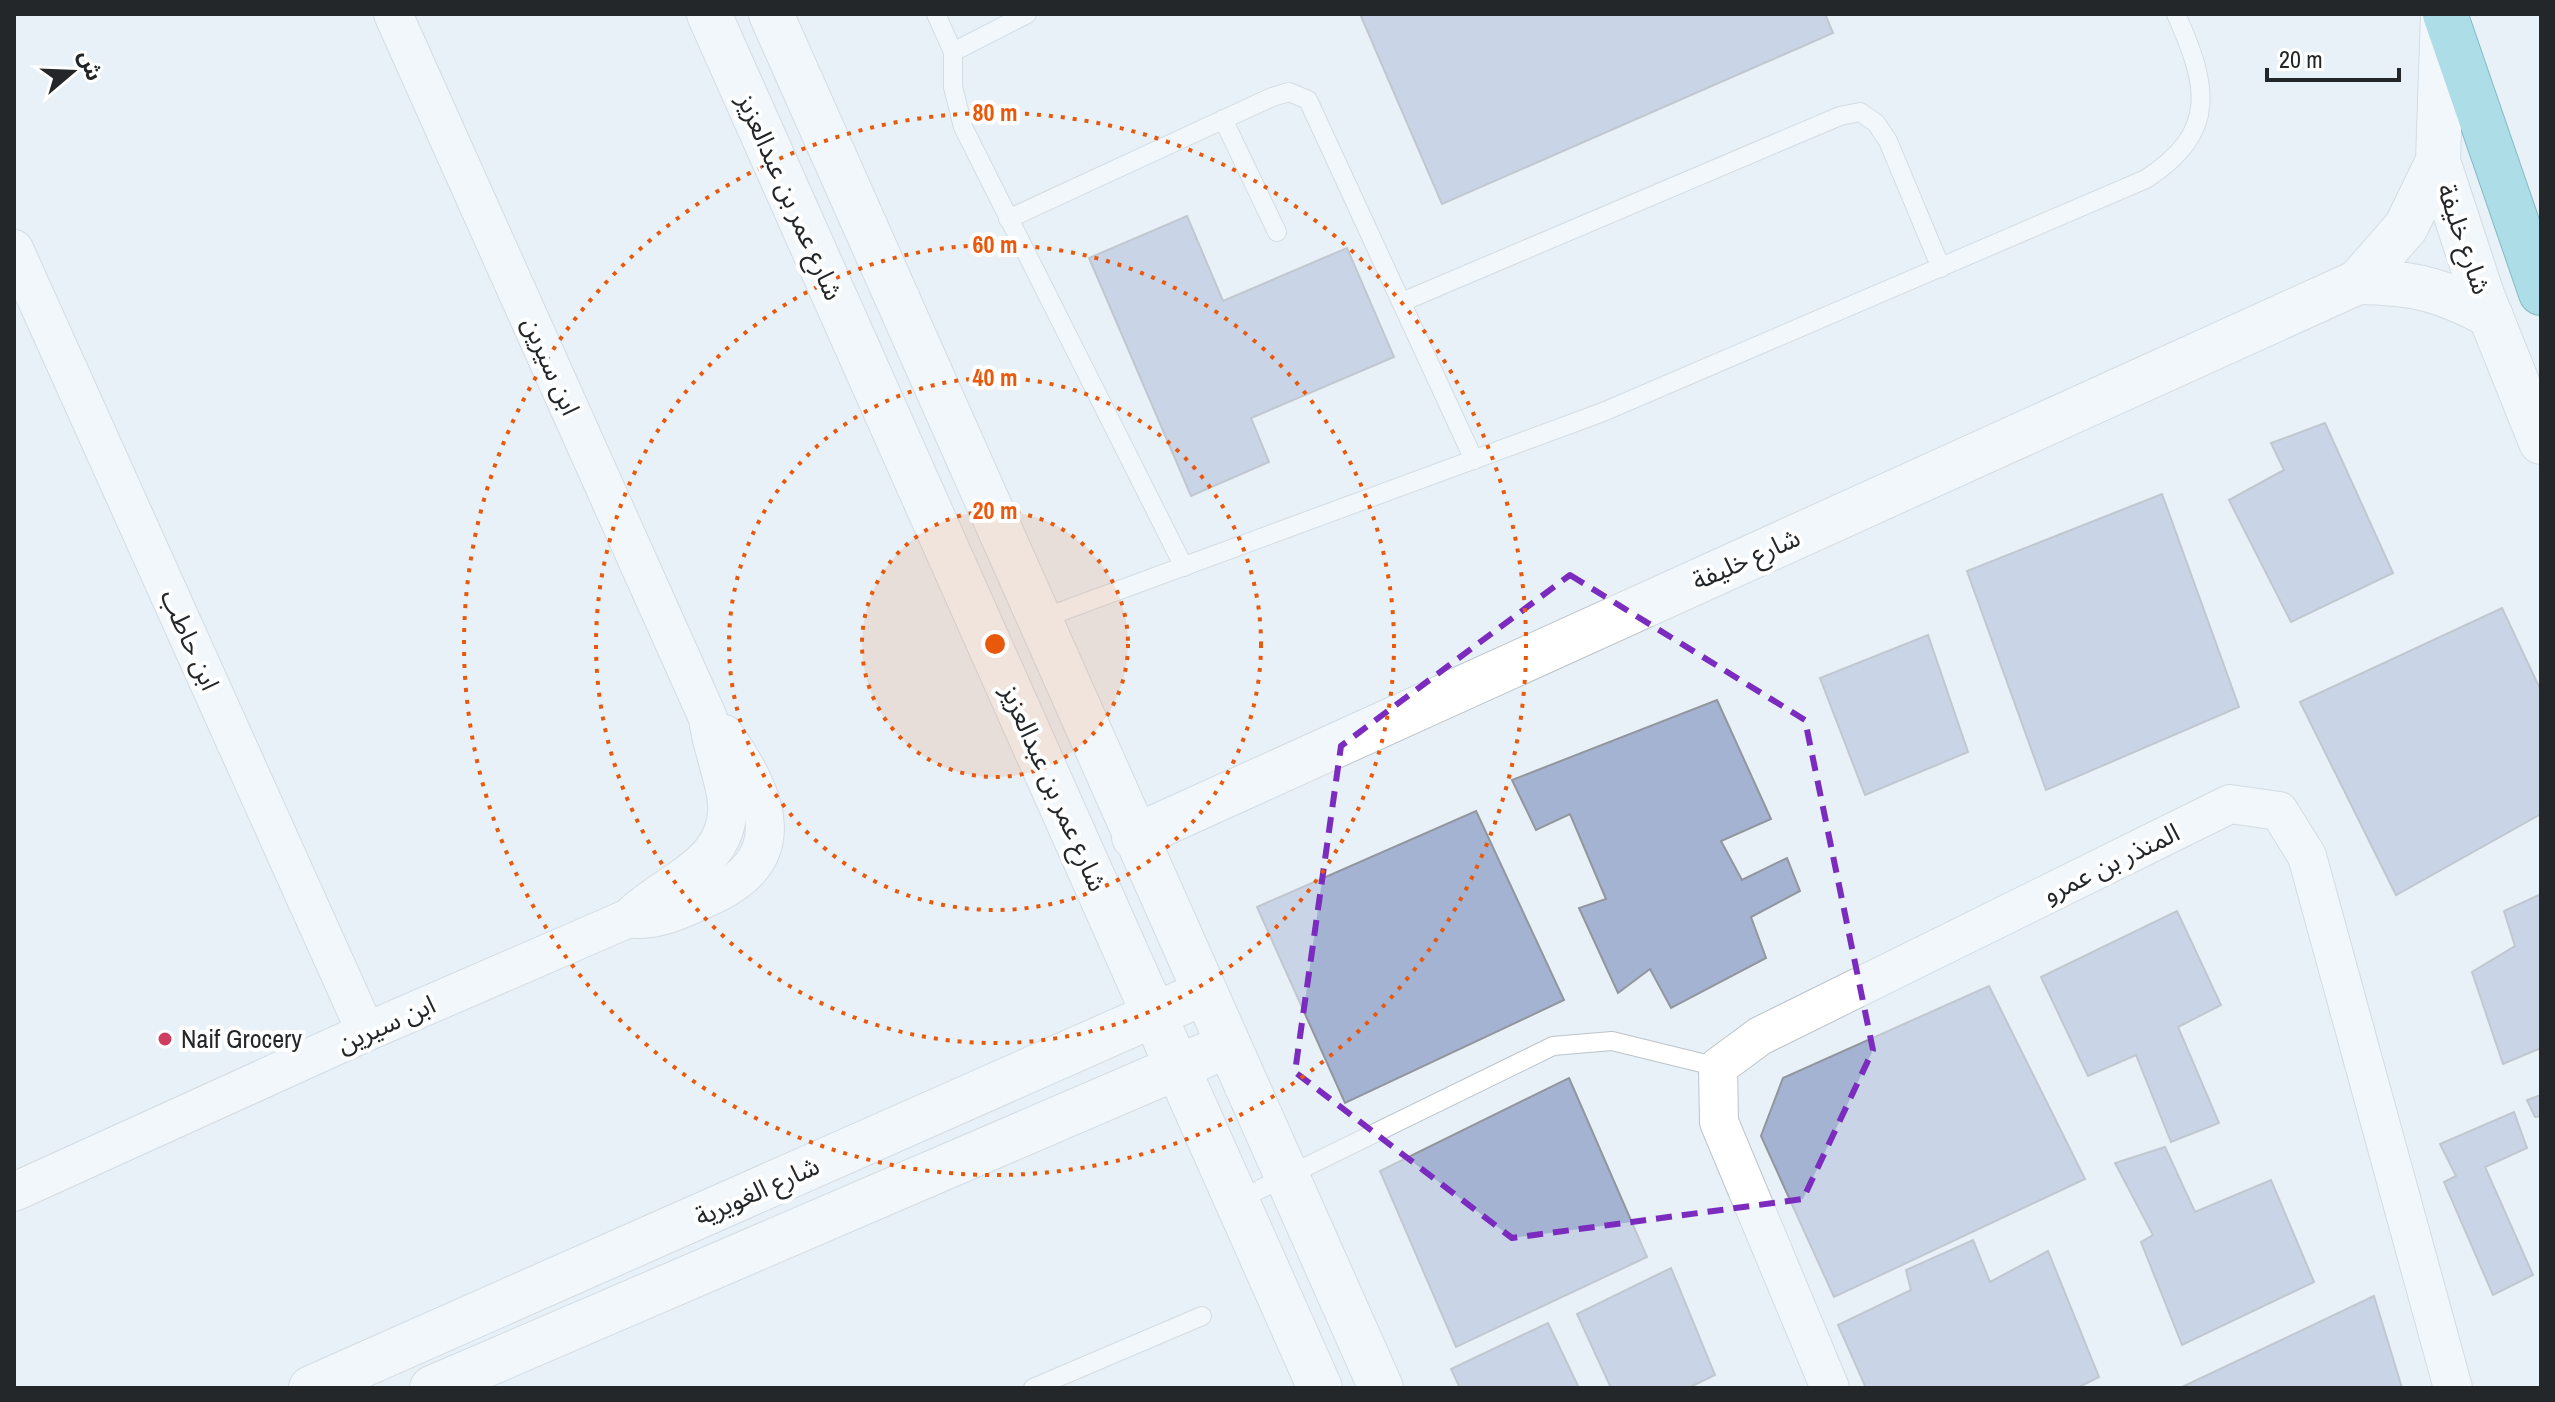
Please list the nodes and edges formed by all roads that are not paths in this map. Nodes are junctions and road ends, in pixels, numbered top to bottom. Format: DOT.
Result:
graph roads {
  1 [pos="393,14"];
  2 [pos="709,14"];
  3 [pos="771,14"];
  4 [pos="936,14"];
  5 [pos="1027,14"];
  6 [pos="2176,14"];
  7 [pos="2444,14"];
  8 [pos="953,52"];
  9 [pos="1223,119"];
  10 [pos="2438,161"];
  11 [pos="1008,219"];
  12 [pos="1277,232"];
  13 [pos="14,249"];
  14 [pos="1941,268"];
  15 [pos="2358,282"];
  16 [pos="2541,293"];
  17 [pos="1402,302"];
  18 [pos="2491,316"];
  19 [pos="2541,442"];
  20 [pos="1474,460"];
  21 [pos="1184,567"];
  22 [pos="1038,620"];
  23 [pos="1134,837"];
  24 [pos="1203,992"];
  25 [pos="1156,1016"];
  26 [pos="366,1032"];
  27 [pos="1226,1046"];
  28 [pos="1178,1066"];
  29 [pos="1718,1067"];
  30 [pos="1285,1175"];
  31 [pos="14,1192"];
  32 [pos="1238,1200"];
  33 [pos="1202,1316"];
  34 [pos="311,1388"];
  35 [pos="432,1388"];
  36 [pos="1033,1388"];
  37 [pos="1320,1388"];
  38 [pos="1381,1388"];
  39 [pos="1830,1388"];
  40 [pos="2453,1388"];
  1 -- 26 [label="street, ابن سيرين"];
  2 -- 25 [label="street, شارع عمر بن عبدالعزيز"];
  3 -- 22 [label="street, شارع عمر بن عبدالعزيز"];
  4 -- 8 [label="lane"];
  5 -- 8 [label="lane"];
  6 -- 14 [label="lane"];
  7 -- 10 [label="street, شارع خليفة"];
  7 -- 16 [label="main road, شارع خليفة"];
  8 -- 11 [label="lane"];
  9 -- 11 [label="lane"];
  9 -- 12 [label="lane"];
  9 -- 17 [label="lane"];
  10 -- 15 [label="street, شارع خليفة"];
  10 -- 18 [label="street, شارع خليفة"];
  11 -- 21 [label="lane"];
  13 -- 26 [label="street, ابن حاطب"];
  14 -- 17 [label="lane"];
  14 -- 20 [label="lane"];
  15 -- 18 [label="street, شارع خليفة"];
  15 -- 23 [label="street, شارع خليفة"];
  17 -- 20 [label="lane"];
  18 -- 19 [label="street, شارع خليفة"];
  20 -- 21 [label="lane"];
  21 -- 22 [label="lane"];
  22 -- 23 [label="street, شارع عمر بن عبدالعزيز"];
  23 -- 24 [label="street, شارع عمر بن عبدالعزيز"];
  24 -- 25 [label="street, شارع الغويرية"];
  24 -- 27 [label="street, شارع عمر بن عبدالعزيز"];
  25 -- 28 [label="street, شارع عمر بن عبدالعزيز"];
  25 -- 34 [label="street, شارع الغويرية"];
  26 -- 31 [label="street, ابن سيرين"];
  27 -- 28 [label="street, شارع الغويرية"];
  27 -- 30 [label="street, شارع عمر بن عبدالعزيز"];
  28 -- 32 [label="street, شارع عمر بن عبدالعزيز"];
  28 -- 35 [label="street, شارع الغويرية"];
  29 -- 30 [label="lane"];
  29 -- 39 [label="street"];
  29 -- 40 [label="street, المنذر بن عمرو"];
  30 -- 32 [label="lane"];
  30 -- 38 [label="street, شارع عمر بن عبدالعزيز"];
  32 -- 37 [label="street, شارع عمر بن عبدالعزيز"];
  33 -- 36 [label="lane"];
}
